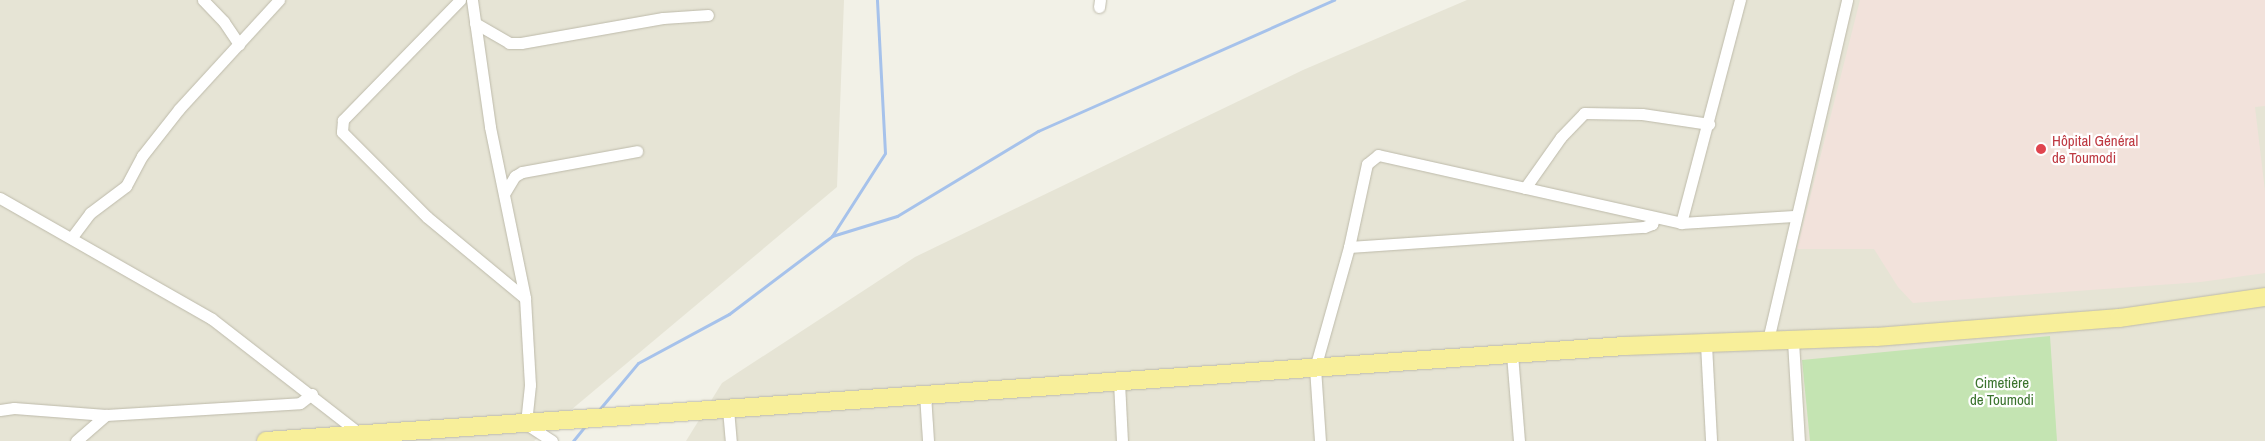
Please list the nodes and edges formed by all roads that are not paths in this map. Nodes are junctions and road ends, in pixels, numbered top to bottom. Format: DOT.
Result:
graph roads {
  1 [pos="203,0"];
  2 [pos="279,0"];
  3 [pos="460,0"];
  4 [pos="472,0"];
  5 [pos="1740,0"];
  6 [pos="1847,0"];
  7 [pos="708,15"];
  8 [pos="475,22"];
  9 [pos="239,44"];
  10 [pos="1708,124"];
  11 [pos="637,152"];
  12 [pos="1525,188"];
  13 [pos="504,194"];
  14 [pos="0,198"];
  15 [pos="1794,216"];
  16 [pos="1654,218"];
  17 [pos="1682,223"];
  18 [pos="72,237"];
  19 [pos="1349,247"];
  20 [pos="2265,297"];
  21 [pos="525,298"];
  22 [pos="1768,340"];
  23 [pos="1793,341"];
  24 [pos="1706,344"];
  25 [pos="1512,354"];
  26 [pos="1315,368"];
  27 [pos="1119,382"];
  28 [pos="312,394"];
  29 [pos="925,394"];
  30 [pos="0,403"];
  31 [pos="14,408"];
  32 [pos="728,409"];
  33 [pos="0,410"];
  34 [pos="106,415"];
  35 [pos="526,424"];
  36 [pos="360,434"];
  37 [pos="76,441"];
  38 [pos="266,441"];
  39 [pos="552,441"];
  40 [pos="731,441"];
  41 [pos="928,441"];
  42 [pos="1122,441"];
  43 [pos="1320,441"];
  44 [pos="1519,441"];
  45 [pos="1711,441"];
  46 [pos="1799,441"];
  1 -- 9 [label="street"];
  2 -- 9 [label="street"];
  3 -- 21 [label="street"];
  4 -- 8 [label="street"];
  5 -- 10 [label="street"];
  6 -- 15 [label="street"];
  7 -- 8 [label="street"];
  8 -- 13 [label="street"];
  9 -- 18 [label="street"];
  10 -- 12 [label="street"];
  10 -- 17 [label="street"];
  11 -- 13 [label="street"];
  12 -- 16 [label="street"];
  12 -- 19 [label="street"];
  13 -- 21 [label="street"];
  14 -- 18 [label="street"];
  15 -- 17 [label="street"];
  15 -- 22 [label="street"];
  16 -- 17 [label="street"];
  16 -- 19 [label="street"];
  18 -- 28 [label="street"];
  19 -- 26 [label="street"];
  20 -- 23 [label="main road"];
  21 -- 35 [label="street"];
  22 -- 23 [label="main road"];
  22 -- 24 [label="main road"];
  23 -- 46 [label="street"];
  24 -- 25 [label="main road"];
  24 -- 45 [label="street"];
  25 -- 26 [label="main road"];
  25 -- 44 [label="street"];
  26 -- 27 [label="main road"];
  26 -- 43 [label="street"];
  27 -- 29 [label="main road"];
  27 -- 42 [label="street"];
  28 -- 34 [label="street"];
  28 -- 36 [label="street"];
  29 -- 32 [label="main road"];
  29 -- 41 [label="street"];
  30 -- 31 [label="street"];
  31 -- 33 [label="street"];
  31 -- 34 [label="street"];
  32 -- 35 [label="main road"];
  32 -- 40 [label="street"];
  34 -- 37 [label="street"];
  35 -- 36 [label="main road"];
  35 -- 39 [label="street"];
  36 -- 38 [label="main road"];
}
